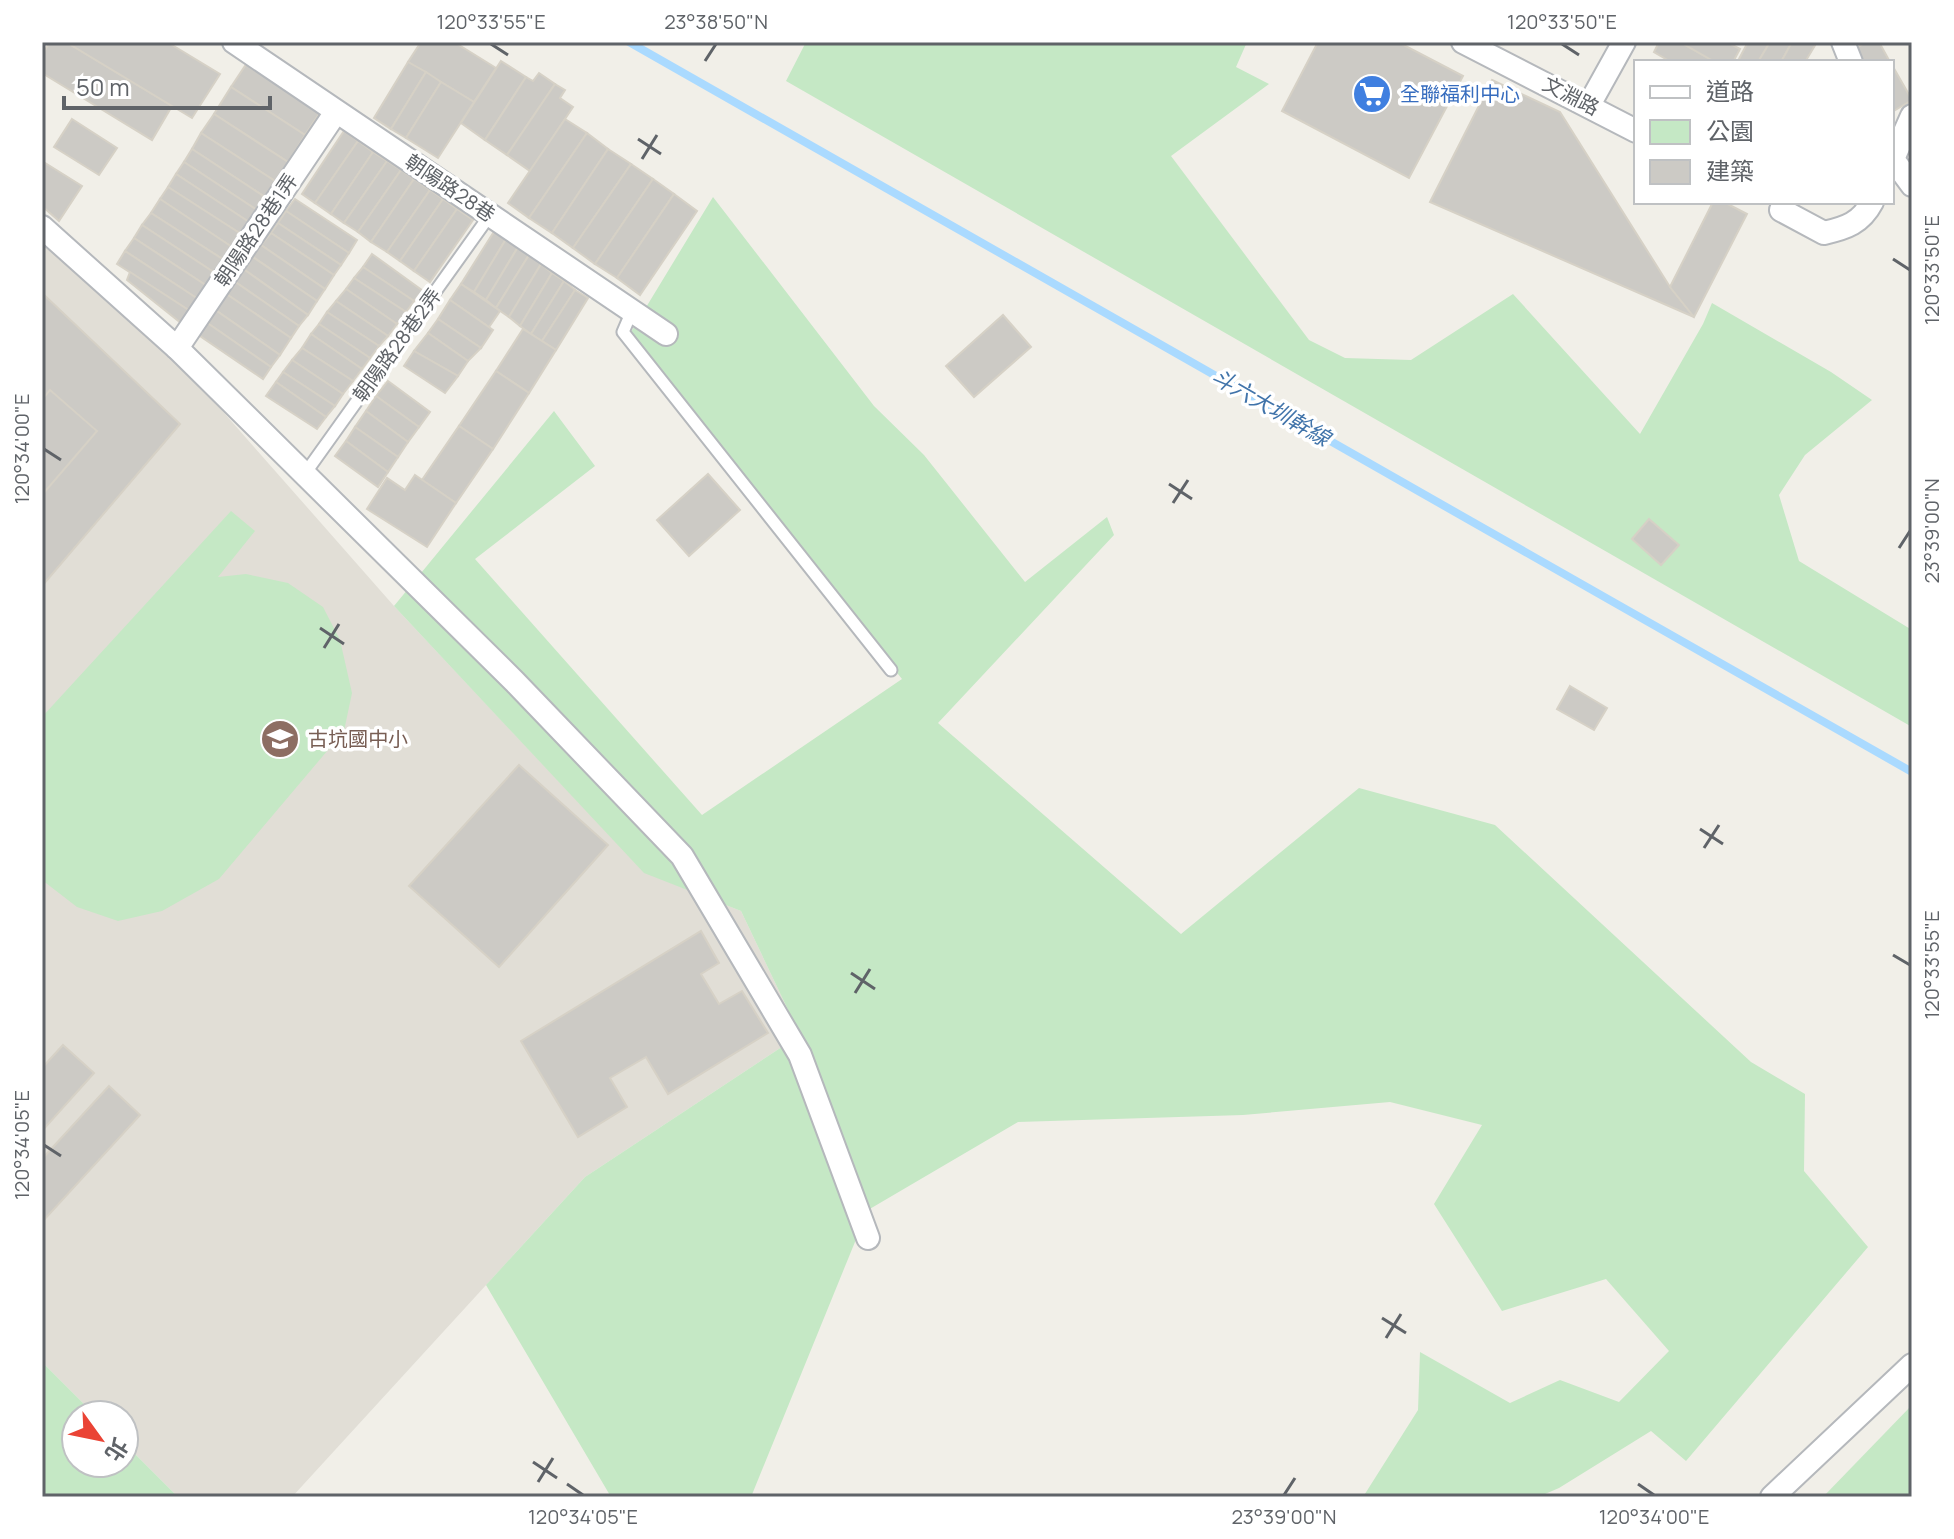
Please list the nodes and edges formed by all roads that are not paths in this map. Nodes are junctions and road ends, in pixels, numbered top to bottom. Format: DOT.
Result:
graph roads {
  1 [pos="234,42"];
  2 [pos="1463,42"];
  3 [pos="1624,42"];
  4 [pos="1589,105"];
  5 [pos="336,112"];
  6 [pos="1912,116"];
  7 [pos="1634,130"];
  8 [pos="1894,155"];
  9 [pos="1894,162"];
  10 [pos="1912,185"];
  11 [pos="1871,204"];
  12 [pos="1781,210"];
  13 [pos="490,215"];
  14 [pos="42,227"];
  15 [pos="632,311"];
  16 [pos="666,334"];
  17 [pos="177,348"];
  18 [pos="304,475"];
  19 [pos="891,670"];
  20 [pos="868,1238"];
  21 [pos="1912,1365"];
  22 [pos="1772,1497"];
  1 -- 5 [label="street, 朝陽路28巷"];
  2 -- 4 [label="street, 文淵路"];
  3 -- 4 [label="street"];
  4 -- 7 [label="street, 文淵路"];
  5 -- 13 [label="street, 朝陽路28巷"];
  5 -- 17 [label="street, 朝陽路28巷1弄"];
  6 -- 8 [label="street"];
  9 -- 10 [label="street"];
  11 -- 12 [label="street"];
  13 -- 15 [label="street, 朝陽路28巷"];
  13 -- 18 [label="lane, 朝陽路28巷2弄"];
  14 -- 17 [label="street"];
  15 -- 16 [label="street, 朝陽路28巷"];
  15 -- 19 [label="lane"];
  17 -- 18 [label="street"];
  18 -- 20 [label="street"];
  21 -- 22 [label="street"];
}
